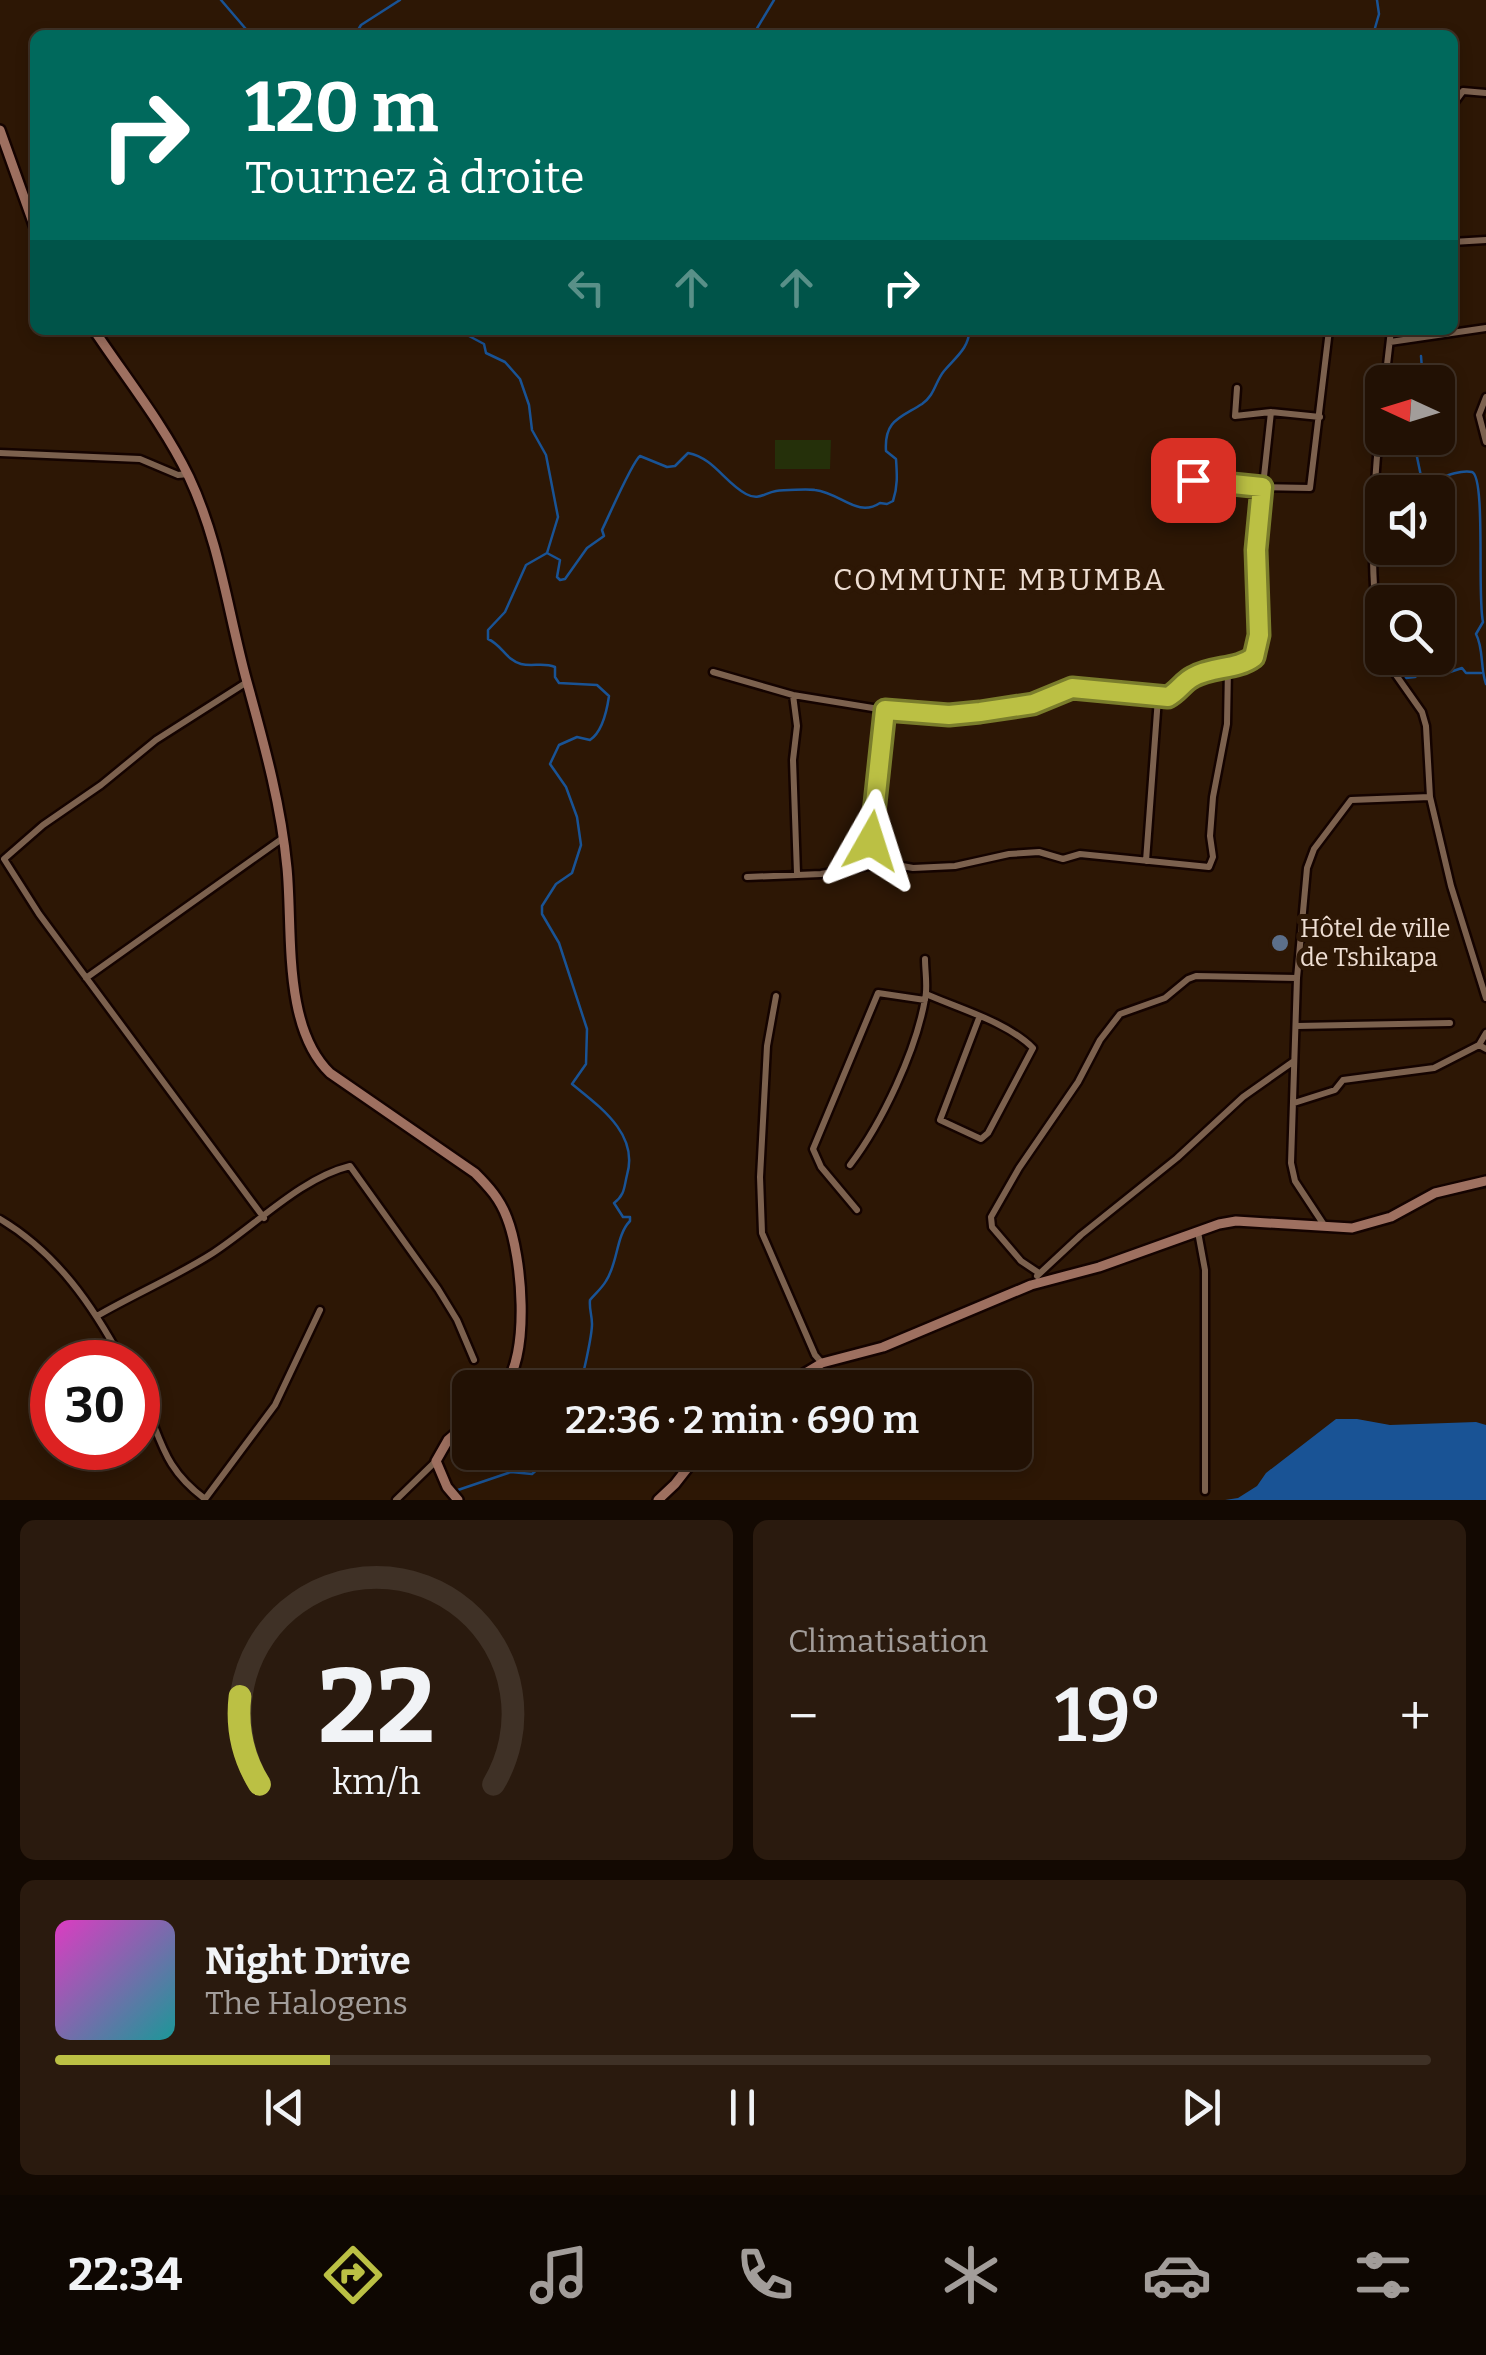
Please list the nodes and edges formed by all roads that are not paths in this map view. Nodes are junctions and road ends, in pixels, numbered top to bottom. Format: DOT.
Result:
graph roads {
  1 [pos="1486,93"];
  2 [pos="1458,98"];
  3 [pos="0,130"];
  4 [pos="30,214"];
  5 [pos="1486,240"];
  6 [pos="1458,242"];
  7 [pos="1486,328"];
  8 [pos="1458,332"];
  9 [pos="97,335"];
  10 [pos="1328,335"];
  11 [pos="1391,335"];
  12 [pos="1438,335"];
  13 [pos="1390,342"];
  14 [pos="1387,365"];
  15 [pos="1237,388"];
  16 [pos="1486,398"];
  17 [pos="1271,412"];
  18 [pos="1320,418"];
  19 [pos="1486,442"];
  20 [pos="0,454"];
  21 [pos="1377,455"];
  22 [pos="188,474"];
  23 [pos="1159,476"];
  24 [pos="1262,487"];
  25 [pos="1378,585"];
  26 [pos="1228,666"];
  27 [pos="714,672"];
  28 [pos="1396,675"];
  29 [pos="247,682"];
  30 [pos="794,695"];
  31 [pos="1158,698"];
  32 [pos="885,710"];
  33 [pos="1430,798"];
  34 [pos="283,838"];
  35 [pos="1146,861"];
  36 [pos="886,863"];
  37 [pos="798,873"];
  38 [pos="747,877"];
  39 [pos="925,960"];
  40 [pos="86,978"];
  41 [pos="1297,978"];
  42 [pos="776,996"];
  43 [pos="926,997"];
  44 [pos="1486,998"];
  45 [pos="979,1018"];
  46 [pos="1450,1022"];
  47 [pos="1297,1026"];
  48 [pos="1486,1033"];
  49 [pos="1482,1047"];
  50 [pos="1294,1060"];
  51 [pos="1294,1103"];
  52 [pos="850,1165"];
  53 [pos="1486,1181"];
  54 [pos="857,1210"];
  55 [pos="264,1218"];
  56 [pos="0,1219"];
  57 [pos="1324,1225"];
  58 [pos="1198,1232"];
  59 [pos="1039,1273"];
  60 [pos="1031,1285"];
  61 [pos="320,1310"];
  62 [pos="97,1316"];
  63 [pos="111,1340"];
  64 [pos="474,1360"];
  65 [pos="822,1363"];
  66 [pos="512,1370"];
  67 [pos="810,1370"];
  68 [pos="452,1436"];
  69 [pos="160,1446"];
  70 [pos="436,1461"];
  71 [pos="686,1470"];
  72 [pos="1204,1491"];
  73 [pos="205,1500"];
  74 [pos="396,1500"];
  75 [pos="458,1500"];
  76 [pos="658,1500"];
  1 -- 2 [label="street"];
  3 -- 4 [label="main road"];
  5 -- 6 [label="street"];
  7 -- 8 [label="street"];
  9 -- 22 [label="main road"];
  10 -- 18 [label="street"];
  11 -- 13 [label="street"];
  12 -- 13 [label="street"];
  13 -- 14 [label="street"];
  15 -- 17 [label="street"];
  16 -- 19 [label="street"];
  17 -- 18 [label="street"];
  17 -- 24 [label="street"];
  18 -- 24 [label="street"];
  20 -- 22 [label="street"];
  21 -- 25 [label="street"];
  22 -- 29 [label="main road"];
  23 -- 24 [label="street"];
  24 -- 26 [label="street"];
  26 -- 31 [label="street"];
  26 -- 35 [label="street"];
  27 -- 30 [label="street"];
  28 -- 33 [label="street"];
  29 -- 34 [label="main road"];
  29 -- 40 [label="street"];
  30 -- 32 [label="street"];
  30 -- 37 [label="street"];
  31 -- 32 [label="street"];
  31 -- 35 [label="street"];
  32 -- 36 [label="street"];
  33 -- 41 [label="street"];
  33 -- 44 [label="street"];
  34 -- 40 [label="street"];
  34 -- 66 [label="main road"];
  35 -- 36 [label="street"];
  36 -- 37 [label="street"];
  37 -- 38 [label="street"];
  39 -- 43 [label="street"];
  40 -- 55 [label="street"];
  41 -- 47 [label="street"];
  41 -- 59 [label="street"];
  42 -- 65 [label="street"];
  43 -- 45 [label="street"];
  43 -- 52 [label="street"];
  43 -- 54 [label="street"];
  45 -- 45 [label="street"];
  46 -- 47 [label="street"];
  47 -- 50 [label="street"];
  48 -- 49 [label="street"];
  49 -- 51 [label="street"];
  50 -- 51 [label="street"];
  50 -- 59 [label="street"];
  51 -- 57 [label="street"];
  53 -- 57 [label="main road"];
  55 -- 62 [label="street"];
  55 -- 64 [label="street"];
  56 -- 62 [label="street"];
  57 -- 58 [label="main road"];
  58 -- 60 [label="main road"];
  58 -- 72 [label="street"];
  59 -- 60 [label="street"];
  60 -- 65 [label="main road"];
  61 -- 73 [label="street"];
  62 -- 63 [label="street"];
  65 -- 67 [label="main road"];
  68 -- 70 [label="main road"];
  69 -- 73 [label="street"];
  70 -- 74 [label="street"];
  70 -- 75 [label="main road"];
  71 -- 76 [label="main road"];
}
